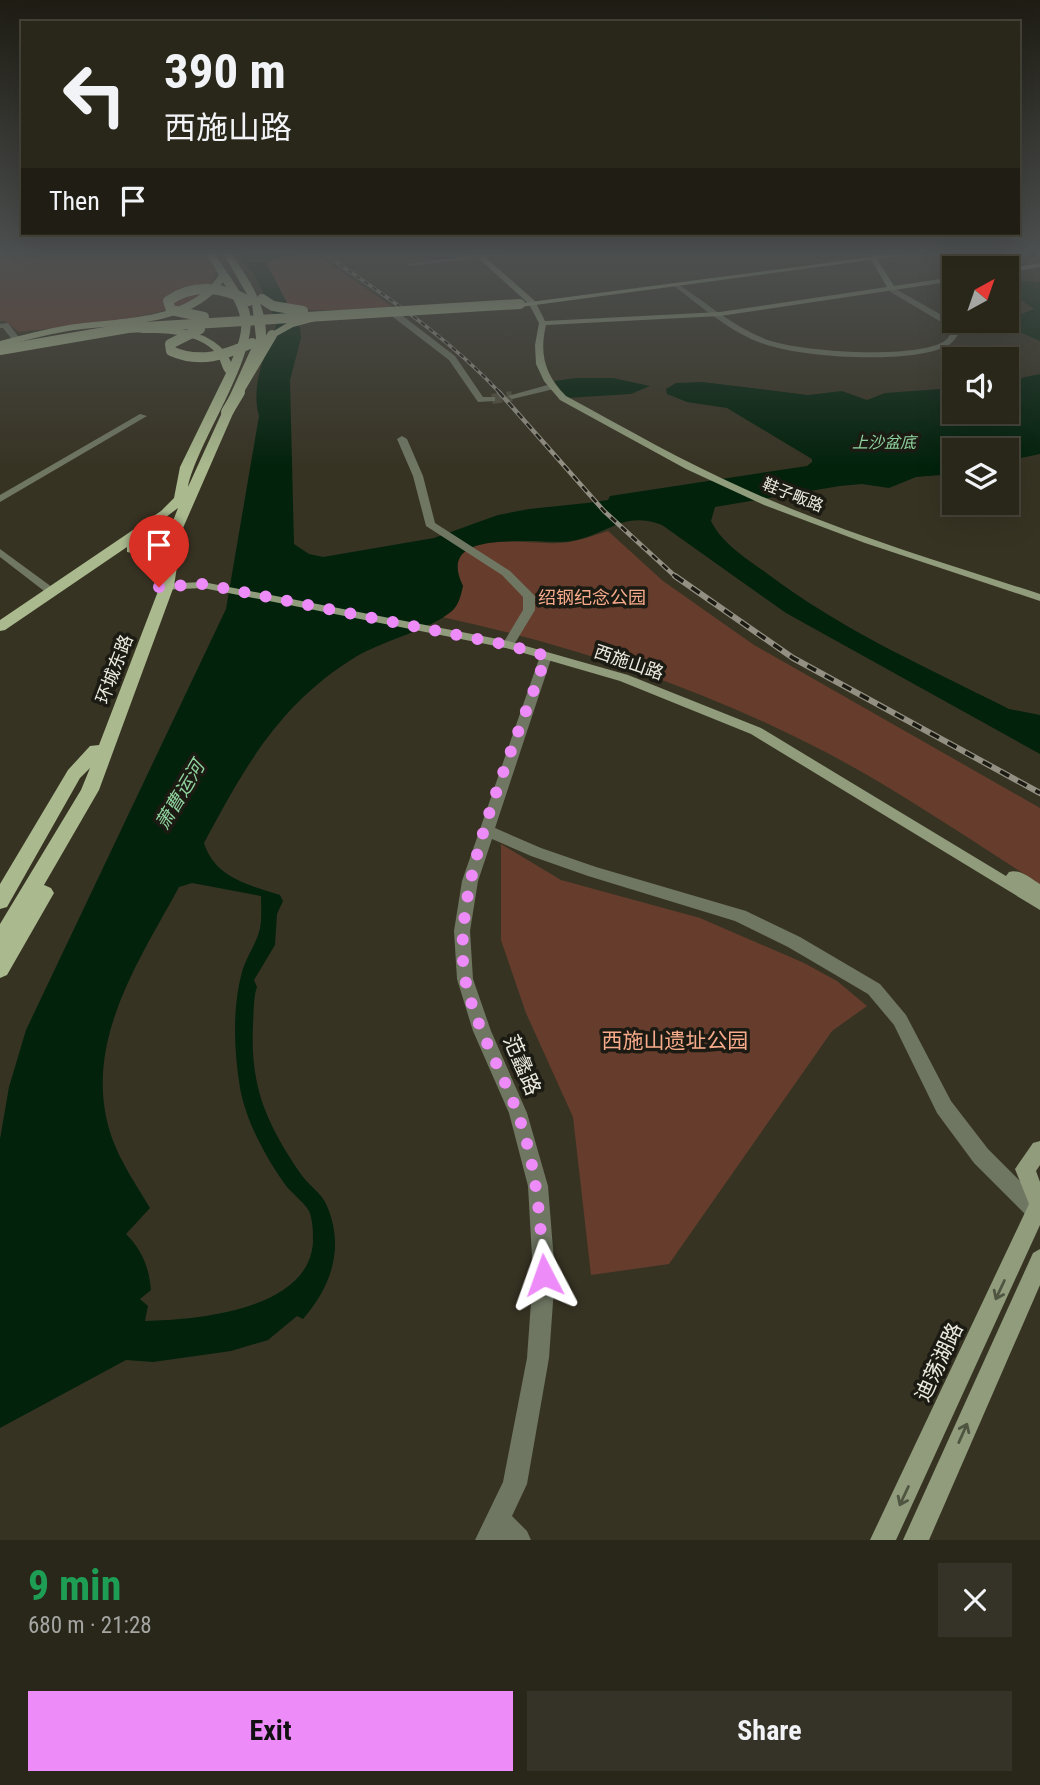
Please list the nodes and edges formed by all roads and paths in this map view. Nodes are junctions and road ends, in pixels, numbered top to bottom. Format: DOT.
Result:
graph roads {
  1 [pos="91,325"];
  2 [pos="176,325"];
  3 [pos="222,325"];
  4 [pos="246,325"];
  5 [pos="258,325"];
  6 [pos="260,325"];
  7 [pos="268,325"];
  8 [pos="290,325"];
  9 [pos="410,325"];
  10 [pos="542,325"];
  11 [pos="737,325"];
  12 [pos="952,325"];
  13 [pos="0,326"];
  14 [pos="17,340"];
  15 [pos="252,343"];
  16 [pos="0,348"];
  17 [pos="229,374"];
  18 [pos="551,387"];
  19 [pos="512,396"];
  20 [pos="492,399"];
  21 [pos="227,412"];
  22 [pos="144,416"];
  23 [pos="402,439"];
  24 [pos="197,471"];
  25 [pos="183,498"];
  26 [pos="0,499"];
  27 [pos="172,529"];
  28 [pos="0,552"];
  29 [pos="164,580"];
  30 [pos="51,592"];
  31 [pos="1040,598"];
  32 [pos="0,627"];
  33 [pos="0,637"];
  34 [pos="505,642"];
  35 [pos="546,656"];
  36 [pos="101,750"];
  37 [pos="486,830"];
  38 [pos="1040,892"];
  39 [pos="0,901"];
  40 [pos="1040,904"];
  41 [pos="0,923"];
  42 [pos="0,942"];
  43 [pos="0,969"];
  44 [pos="1040,1150"];
  45 [pos="1038,1206"];
  46 [pos="1040,1260"];
  47 [pos="493,1530"];
  48 [pos="518,1540"];
  49 [pos="883,1540"];
  50 [pos="916,1540"];
  1 -- 14 [label="main road"];
  2 -- 16 [label="main road, bridge"];
  3 -- 15 [label="main road, bridge"];
  4 -- 17 [label="main road"];
  5 -- 15 [label="main road, 环城东路"];
  6 -- 21 [label="main road, 环城东路, bridge"];
  7 -- 25 [label="main road"];
  8 -- 21 [label="main road, bridge"];
  9 -- 20 [label="street"];
  10 -- 18 [label="street"];
  11 -- 12 [label="street"];
  13 -- 14 [label="street"];
  14 -- 16 [label="main road"];
  15 -- 24 [label="main road, 环城东路"];
  16 -- 17 [label="main road"];
  17 -- 25 [label="main road"];
  18 -- 19 [label="street"];
  18 -- 31 [label="street, 鞋子畈路"];
  21 -- 24 [label="main road, 环城东路"];
  22 -- 26 [label="street"];
  23 -- 34 [label="street"];
  24 -- 25 [label="main road, 环城东路"];
  25 -- 27 [label="main road, 环城东路"];
  25 -- 30 [label="main road"];
  27 -- 29 [label="main road, 环城东路"];
  27 -- 33 [label="main road"];
  28 -- 30 [label="street"];
  29 -- 34 [label="street, 西施山路"];
  29 -- 36 [label="main road, 环城东路"];
  30 -- 32 [label="main road"];
  34 -- 35 [label="street, 西施山路"];
  34 -- 38 [label="street, 西施山路"];
  35 -- 37 [label="street, 范蠡路"];
  35 -- 40 [label="street, 西施山路"];
  36 -- 39 [label="main road"];
  36 -- 41 [label="main road, 环城东路"];
  36 -- 42 [label="main road, 环城东路"];
  36 -- 43 [label="main road"];
  37 -- 45 [label="street"];
  37 -- 47 [label="street, 范蠡路"];
  44 -- 45 [label="street"];
  45 -- 49 [label="street, 迪荡湖路, one-way"];
  50 -- 46 [label="street, one-way"];
  47 -- 48 [label="street"];
}
